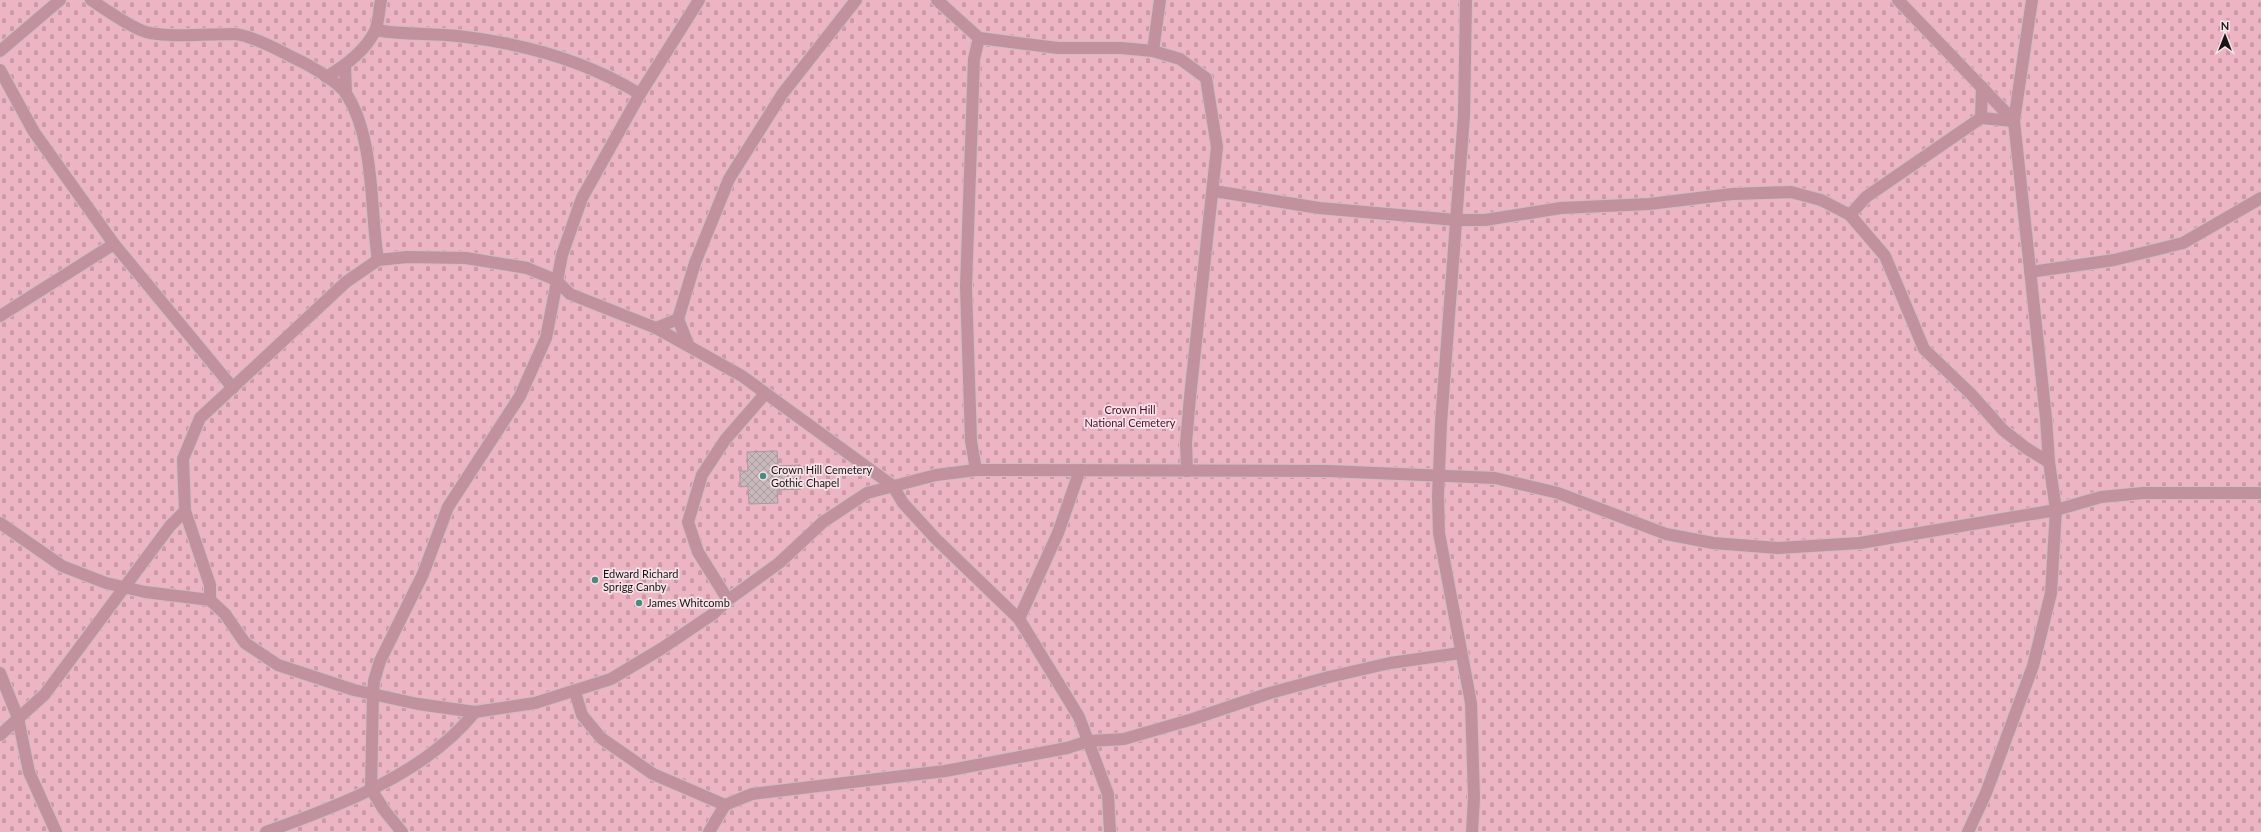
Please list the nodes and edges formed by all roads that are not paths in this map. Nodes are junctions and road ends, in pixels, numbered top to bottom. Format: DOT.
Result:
graph roads {
  1 [pos="60,0"];
  2 [pos="91,0"];
  3 [pos="380,0"];
  4 [pos="699,0"];
  5 [pos="856,0"];
  6 [pos="937,0"];
  7 [pos="1160,0"];
  8 [pos="1466,0"];
  9 [pos="1898,0"];
  10 [pos="2032,0"];
  11 [pos="376,30"];
  12 [pos="979,38"];
  13 [pos="0,51"];
  14 [pos="1153,51"];
  15 [pos="345,66"];
  16 [pos="0,70"];
  17 [pos="326,77"];
  18 [pos="1982,87"];
  19 [pos="346,94"];
  20 [pos="640,94"];
  21 [pos="1981,118"];
  22 [pos="2014,121"];
  23 [pos="1214,191"];
  24 [pos="2261,198"];
  25 [pos="1850,215"];
  26 [pos="1456,220"];
  27 [pos="114,244"];
  28 [pos="378,260"];
  29 [pos="2030,272"];
  30 [pos="556,280"];
  31 [pos="0,316"];
  32 [pos="678,319"];
  33 [pos="656,328"];
  34 [pos="688,344"];
  35 [pos="233,388"];
  36 [pos="765,394"];
  37 [pos="2049,462"];
  38 [pos="976,470"];
  39 [pos="1080,470"];
  40 [pos="1187,471"];
  41 [pos="1438,475"];
  42 [pos="893,486"];
  43 [pos="2261,493"];
  44 [pos="2056,510"];
  45 [pos="185,511"];
  46 [pos="0,523"];
  47 [pos="123,588"];
  48 [pos="210,600"];
  49 [pos="728,600"];
  50 [pos="1019,619"];
  51 [pos="1460,653"];
  52 [pos="0,673"];
  53 [pos="575,692"];
  54 [pos="373,694"];
  55 [pos="475,712"];
  56 [pos="18,718"];
  57 [pos="0,735"];
  58 [pos="1089,741"];
  59 [pos="371,789"];
  60 [pos="725,805"];
  61 [pos="56,832"];
  62 [pos="266,832"];
  63 [pos="402,832"];
  64 [pos="709,832"];
  65 [pos="1110,832"];
  66 [pos="1472,832"];
  67 [pos="1968,832"];
  1 -- 13 [label="lane"];
  2 -- 17 [label="lane"];
  3 -- 11 [label="lane"];
  4 -- 20 [label="lane"];
  5 -- 32 [label="lane"];
  6 -- 12 [label="lane"];
  7 -- 14 [label="lane"];
  8 -- 26 [label="lane"];
  9 -- 18 [label="lane"];
  10 -- 22 [label="lane"];
  11 -- 15 [label="lane"];
  11 -- 20 [label="lane"];
  12 -- 14 [label="lane"];
  12 -- 38 [label="lane"];
  14 -- 23 [label="lane"];
  15 -- 17 [label="lane"];
  15 -- 19 [label="lane"];
  16 -- 27 [label="lane"];
  17 -- 19 [label="lane"];
  18 -- 21 [label="lane"];
  18 -- 22 [label="lane"];
  19 -- 28 [label="lane"];
  20 -- 30 [label="lane"];
  21 -- 22 [label="lane"];
  21 -- 25 [label="lane"];
  22 -- 29 [label="lane"];
  23 -- 26 [label="lane"];
  23 -- 40 [label="lane"];
  24 -- 29 [label="lane"];
  25 -- 26 [label="lane"];
  25 -- 37 [label="lane"];
  26 -- 41 [label="lane"];
  27 -- 31 [label="lane"];
  27 -- 35 [label="lane"];
  28 -- 30 [label="lane"];
  28 -- 35 [label="lane"];
  29 -- 37 [label="lane"];
  30 -- 33 [label="lane"];
  30 -- 54 [label="lane"];
  32 -- 33 [label="lane"];
  32 -- 34 [label="lane"];
  33 -- 34 [label="lane"];
  34 -- 36 [label="lane"];
  35 -- 45 [label="lane"];
  36 -- 42 [label="lane"];
  36 -- 49 [label="lane"];
  37 -- 44 [label="lane"];
  38 -- 39 [label="lane"];
  38 -- 42 [label="lane"];
  39 -- 40 [label="lane"];
  39 -- 50 [label="lane"];
  40 -- 41 [label="lane"];
  41 -- 44 [label="lane"];
  41 -- 51 [label="lane"];
  42 -- 49 [label="lane"];
  42 -- 50 [label="lane"];
  43 -- 44 [label="lane"];
  44 -- 67 [label="lane"];
  45 -- 47 [label="lane"];
  45 -- 48 [label="lane"];
  46 -- 47 [label="lane"];
  47 -- 48 [label="lane"];
  47 -- 56 [label="lane"];
  48 -- 54 [label="lane"];
  49 -- 53 [label="lane"];
  50 -- 58 [label="lane"];
  51 -- 58 [label="lane"];
  51 -- 66 [label="lane"];
  52 -- 56 [label="lane"];
  53 -- 55 [label="lane"];
  53 -- 60 [label="lane"];
  54 -- 55 [label="lane"];
  54 -- 59 [label="lane"];
  55 -- 59 [label="lane"];
  56 -- 57 [label="lane"];
  56 -- 61 [label="lane"];
  58 -- 60 [label="lane"];
  58 -- 65 [label="lane"];
  59 -- 62 [label="lane"];
  59 -- 63 [label="lane"];
  60 -- 64 [label="lane"];
}
